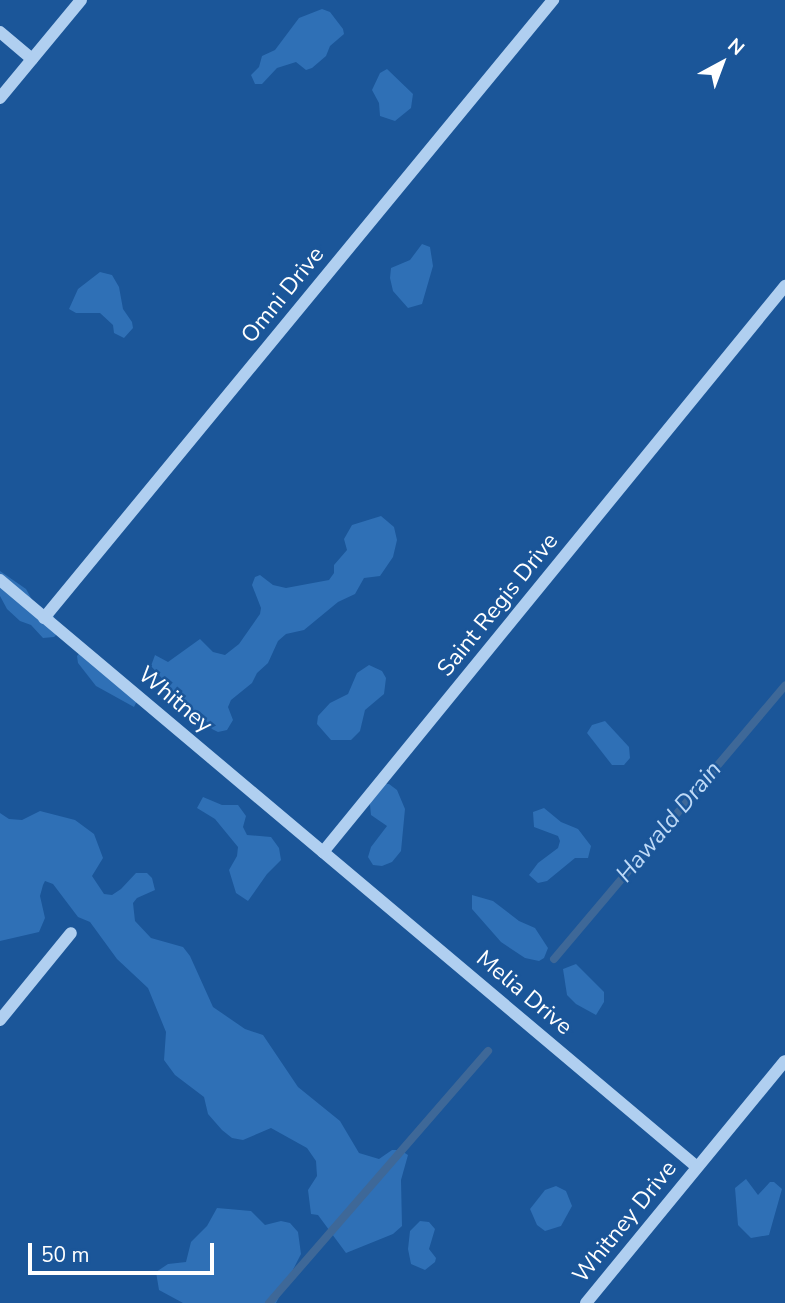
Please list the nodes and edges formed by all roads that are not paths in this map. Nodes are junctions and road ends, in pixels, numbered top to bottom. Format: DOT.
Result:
graph roads {
  1 [pos="81,0"];
  2 [pos="553,0"];
  3 [pos="0,32"];
  4 [pos="32,59"];
  5 [pos="0,98"];
  6 [pos="785,286"];
  7 [pos="0,580"];
  8 [pos="44,618"];
  9 [pos="323,852"];
  10 [pos="71,933"];
  11 [pos="0,1020"];
  12 [pos="785,1061"];
  13 [pos="697,1167"];
  14 [pos="586,1303"];
  1 -- 4 [label="street"];
  2 -- 8 [label="street, Omni Drive"];
  3 -- 4 [label="street"];
  4 -- 5 [label="street"];
  6 -- 9 [label="street, Saint Regis Drive"];
  7 -- 8 [label="street, Whitney"];
  8 -- 9 [label="street, Whitney"];
  9 -- 13 [label="street, Melia Drive"];
  10 -- 11 [label="street"];
  12 -- 13 [label="street, Whitney Drive"];
  13 -- 14 [label="street, Whitney Drive"];
}
